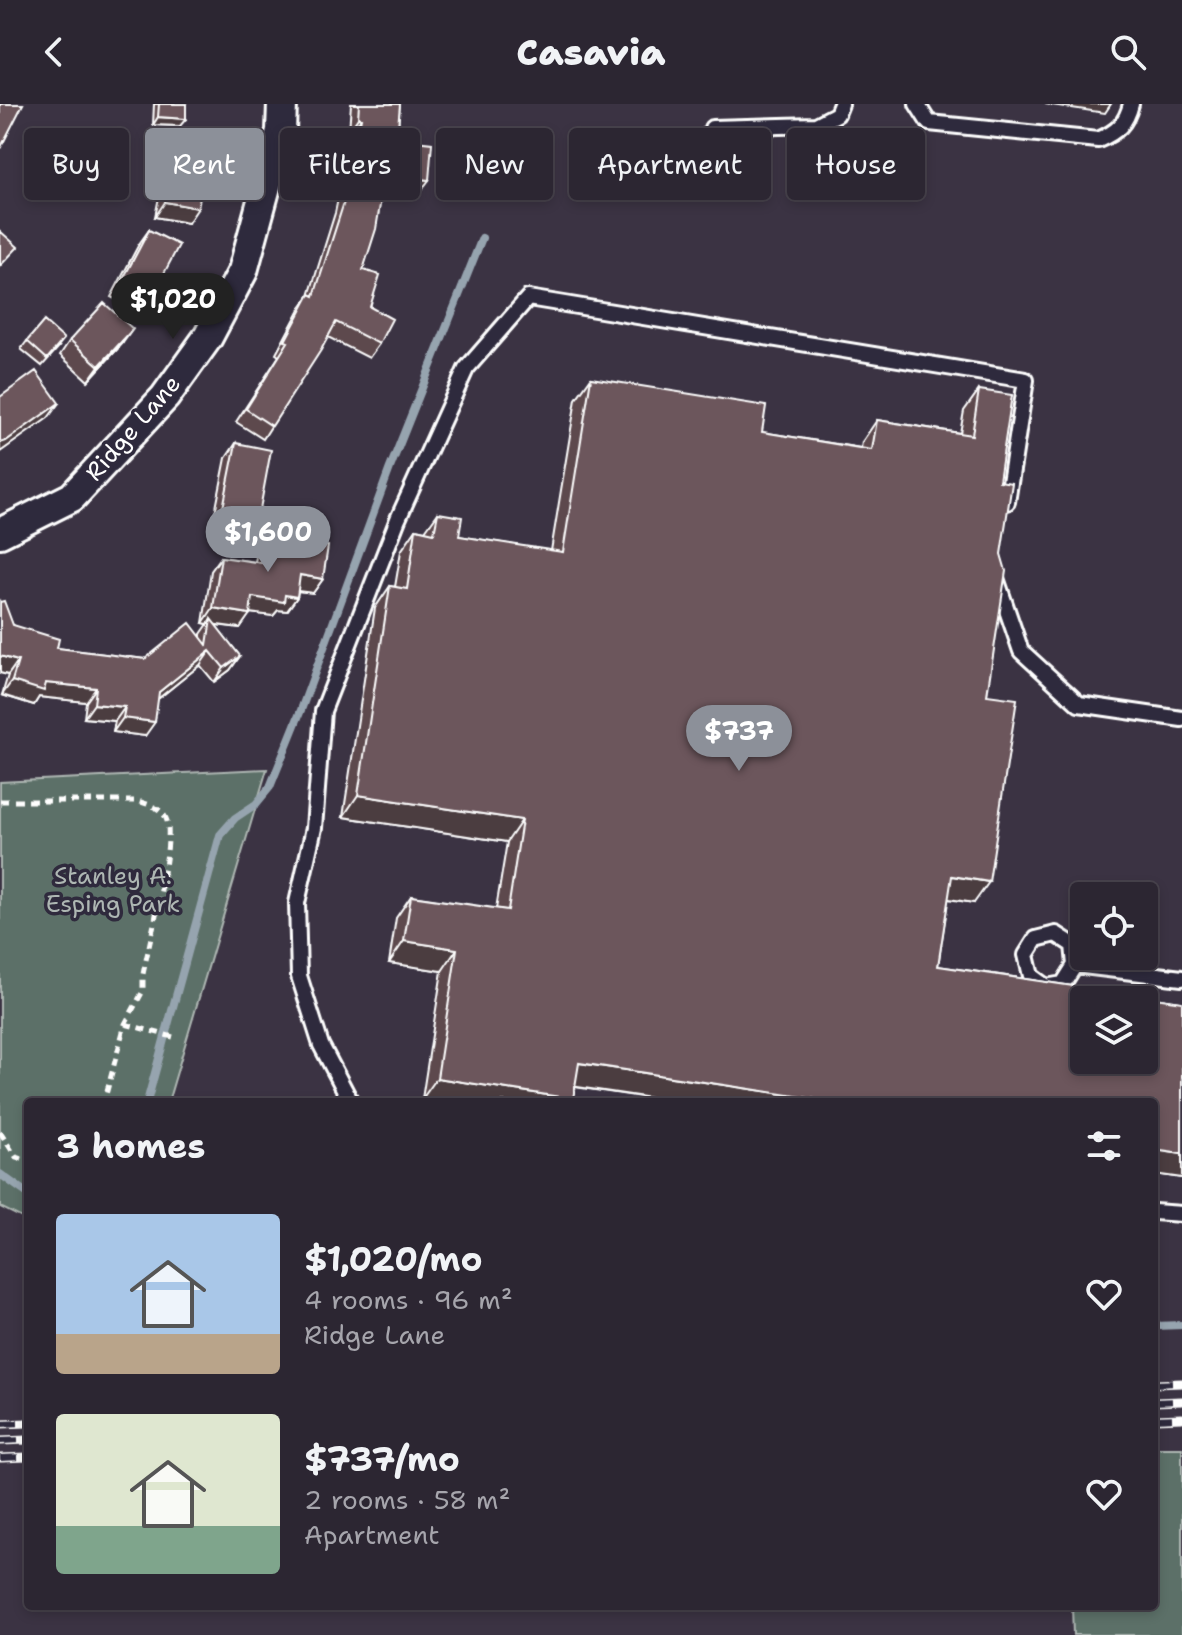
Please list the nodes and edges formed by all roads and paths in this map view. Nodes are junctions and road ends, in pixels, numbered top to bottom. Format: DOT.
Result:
graph roads {
  1 [pos="282,104"];
  2 [pos="841,104"];
  3 [pos="917,104"];
  4 [pos="1131,104"];
  5 [pos="712,128"];
  6 [pos="1005,516"];
  7 [pos="0,533"];
  8 [pos="998,562"];
  9 [pos="1182,719"];
  10 [pos="0,801"];
  11 [pos="1116,970"];
  12 [pos="1182,978"];
  13 [pos="125,1024"];
  14 [pos="173,1037"];
  15 [pos="105,1098"];
  16 [pos="349,1098"];
  17 [pos="0,1132"];
  18 [pos="24,1160"];
  19 [pos="1158,1212"];
  20 [pos="1182,1214"];
  1 -- 7 [label="street, Ridge Lane"];
  2 -- 5 [label="lane"];
  3 -- 4 [label="lane"];
  6 -- 16 [label="lane"];
  8 -- 9 [label="lane"];
  10 -- 13 [label="path"];
  11 -- 12 [label="lane"];
  13 -- 14 [label="path"];
  13 -- 15 [label="path"];
  17 -- 18 [label="path"];
  19 -- 20 [label="lane"];
}
